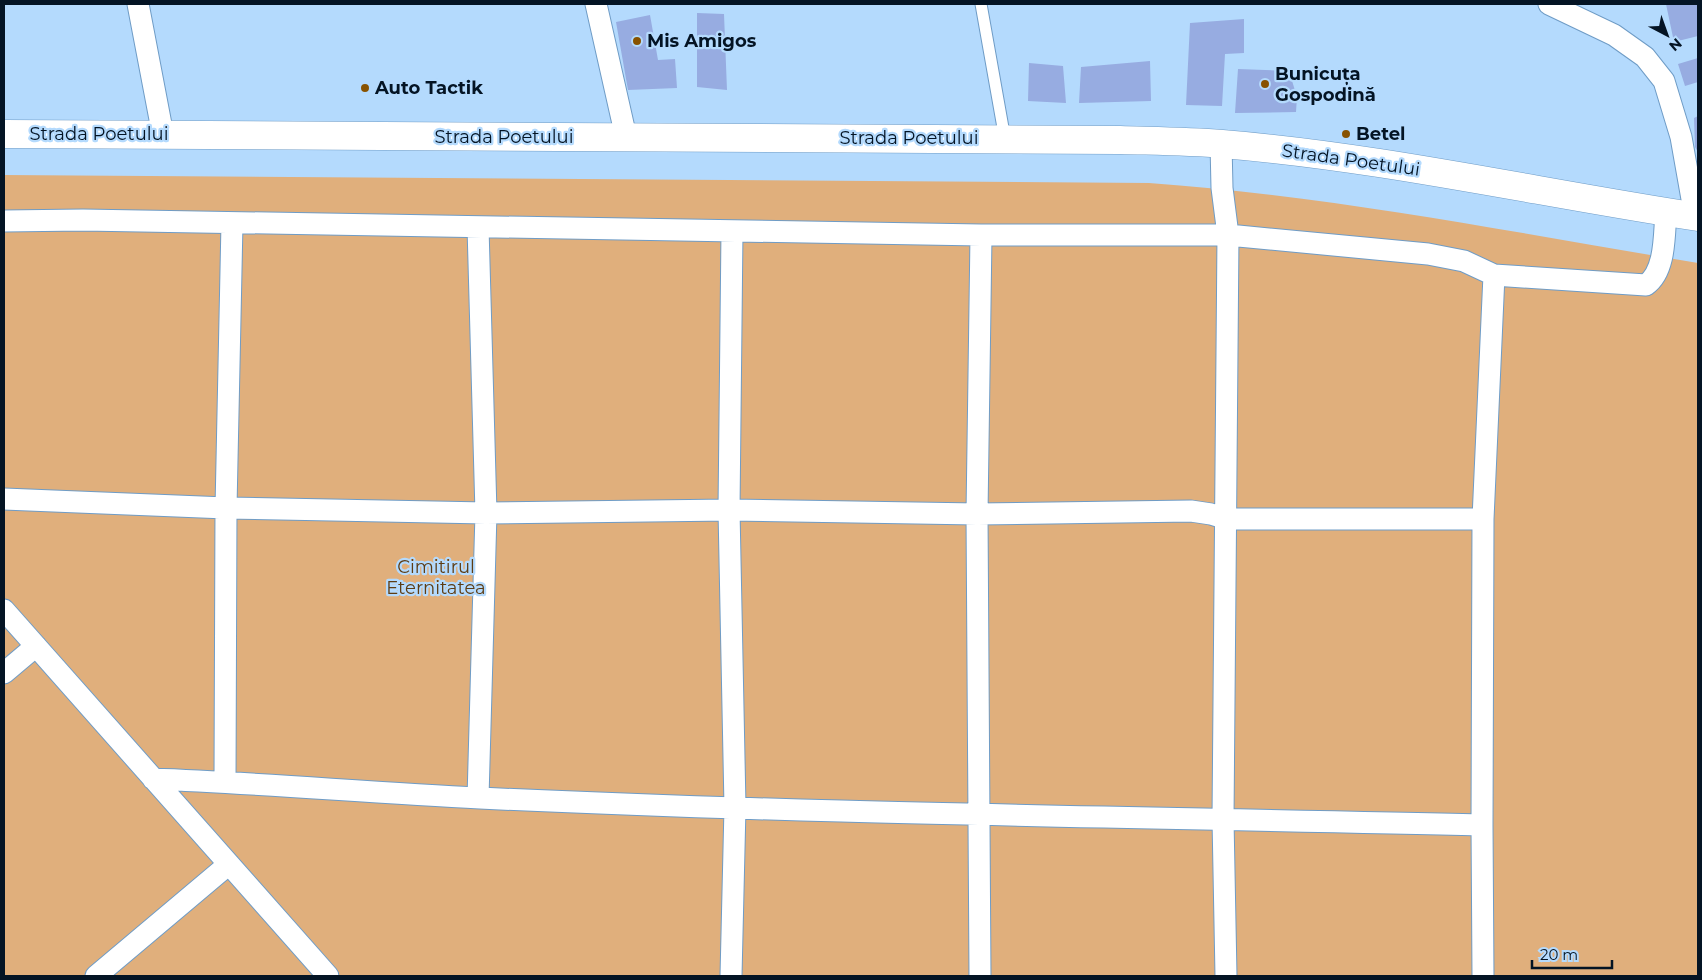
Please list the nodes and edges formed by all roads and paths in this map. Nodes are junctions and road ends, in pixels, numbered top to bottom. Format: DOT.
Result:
graph roads {
  1 [pos="138,4"];
  2 [pos="596,4"];
  3 [pos="981,4"];
  4 [pos="1549,4"];
  5 [pos="4,134"];
  6 [pos="163,135"];
  7 [pos="626,138"];
  8 [pos="1005,139"];
  9 [pos="1221,144"];
  10 [pos="1666,212"];
  11 [pos="1696,217"];
  12 [pos="4,221"];
  13 [pos="232,223"];
  14 [pos="478,226"];
  15 [pos="732,231"];
  16 [pos="981,235"];
  17 [pos="1228,235"];
  18 [pos="1494,274"];
  19 [pos="4,499"];
  20 [pos="226,508"];
  21 [pos="729,510"];
  22 [pos="486,513"];
  23 [pos="977,514"];
  24 [pos="1484,519"];
  25 [pos="1227,520"];
  26 [pos="4,610"];
  27 [pos="36,646"];
  28 [pos="4,673"];
  29 [pos="153,780"];
  30 [pos="225,782"];
  31 [pos="478,798"];
  32 [pos="735,807"];
  33 [pos="978,814"];
  34 [pos="1224,819"];
  35 [pos="1482,825"];
  36 [pos="229,864"];
  37 [pos="96,976"];
  38 [pos="328,976"];
  39 [pos="732,976"];
  40 [pos="980,976"];
  41 [pos="1226,976"];
  42 [pos="1483,976"];
  1 -- 6 [label="street"];
  2 -- 7 [label="street"];
  3 -- 8 [label="lane, Strada Poetului"];
  4 -- 11 [label="street, Strada Poetului"];
  5 -- 6 [label="street, Strada Poetului"];
  6 -- 7 [label="street, Strada Poetului"];
  7 -- 8 [label="street, Strada Poetului"];
  8 -- 9 [label="street, Strada Poetului"];
  9 -- 10 [label="street, Strada Poetului"];
  9 -- 17 [label="street"];
  10 -- 11 [label="street, Strada Poetului"];
  10 -- 18 [label="street"];
  12 -- 13 [label="street"];
  13 -- 14 [label="street"];
  13 -- 20 [label="street"];
  14 -- 15 [label="street"];
  14 -- 22 [label="street"];
  15 -- 16 [label="street"];
  15 -- 21 [label="street"];
  16 -- 17 [label="street"];
  16 -- 23 [label="street"];
  17 -- 18 [label="street"];
  17 -- 25 [label="street"];
  18 -- 24 [label="street"];
  19 -- 20 [label="street"];
  20 -- 22 [label="street"];
  20 -- 30 [label="street"];
  21 -- 22 [label="street"];
  21 -- 23 [label="street"];
  21 -- 32 [label="street"];
  22 -- 31 [label="street"];
  23 -- 25 [label="street"];
  23 -- 33 [label="street"];
  24 -- 25 [label="street"];
  24 -- 35 [label="street"];
  25 -- 34 [label="street"];
  26 -- 27 [label="street"];
  27 -- 28 [label="street"];
  27 -- 29 [label="street"];
  29 -- 30 [label="street"];
  29 -- 36 [label="street"];
  30 -- 31 [label="street"];
  31 -- 32 [label="street"];
  32 -- 33 [label="street"];
  32 -- 39 [label="street"];
  33 -- 34 [label="street"];
  33 -- 40 [label="street"];
  34 -- 35 [label="street"];
  34 -- 41 [label="street"];
  35 -- 42 [label="street"];
  36 -- 37 [label="street"];
  36 -- 38 [label="street"];
}
